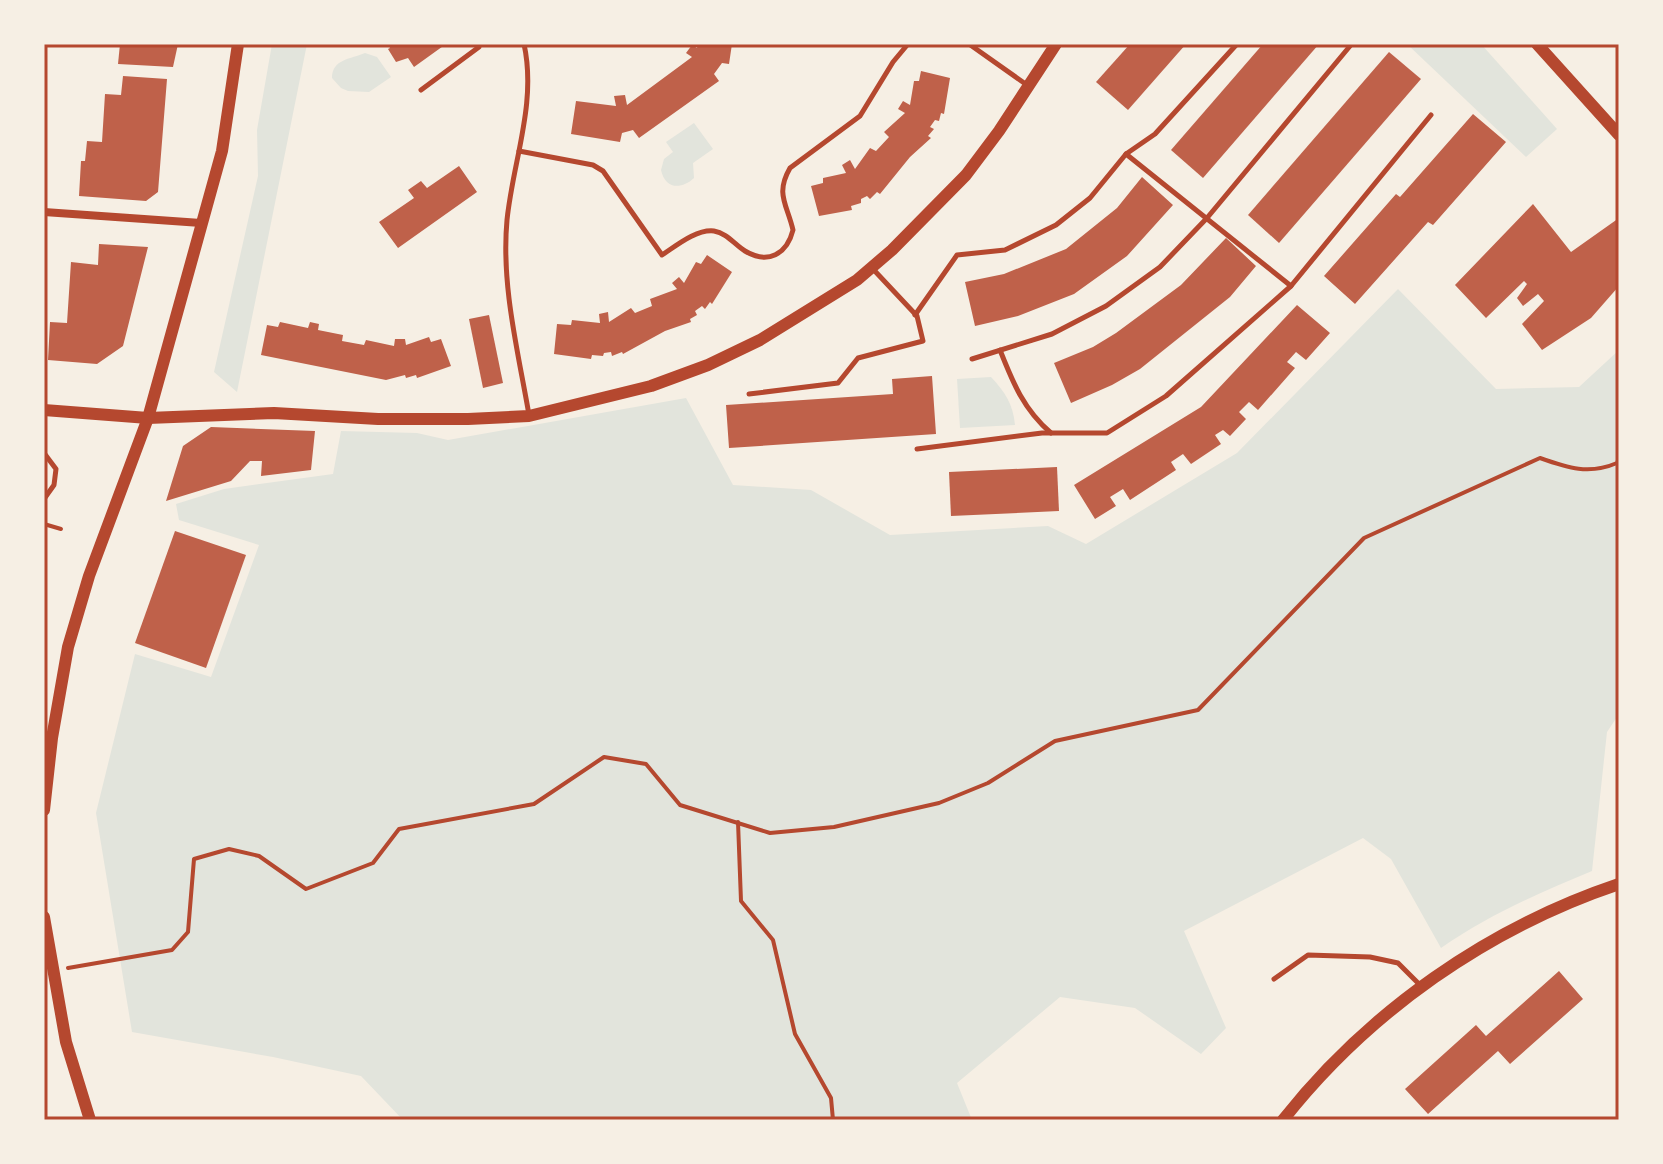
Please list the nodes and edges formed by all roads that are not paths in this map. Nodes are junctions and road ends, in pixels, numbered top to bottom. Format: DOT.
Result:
graph roads {
  1 [pos="238,44"];
  2 [pos="479,44"];
  3 [pos="524,44"];
  4 [pos="908,44"];
  5 [pos="969,44"];
  6 [pos="1056,44"];
  7 [pos="1237,44"];
  8 [pos="1537,44"];
  9 [pos="1350,46"];
  10 [pos="1029,87"];
  11 [pos="421,90"];
  12 [pos="1431,115"];
  13 [pos="1619,135"];
  14 [pos="519,151"];
  15 [pos="1126,154"];
  16 [pos="44,212"];
  17 [pos="1207,218"];
  18 [pos="201,223"];
  19 [pos="871,267"];
  20 [pos="1291,286"];
  21 [pos="915,315"];
  22 [pos="1000,350"];
  23 [pos="972,359"];
  24 [pos="749,394"];
  25 [pos="44,410"];
  26 [pos="529,416"];
  27 [pos="148,418"];
  28 [pos="1052,433"];
  29 [pos="917,449"];
  30 [pos="44,453"];
  31 [pos="44,499"];
  32 [pos="44,810"];
  33 [pos="1619,884"];
  34 [pos="44,917"];
  35 [pos="1274,979"];
  36 [pos="1422,987"];
  37 [pos="90,1120"];
  38 [pos="1283,1120"];
  1 -- 18 [label="street"];
  2 -- 11 [label="lane"];
  3 -- 14 [label="lane"];
  4 -- 14 [label="lane"];
  5 -- 10 [label="lane"];
  6 -- 10 [label="street"];
  7 -- 15 [label="lane"];
  8 -- 13 [label="street"];
  9 -- 17 [label="lane"];
  10 -- 19 [label="street"];
  12 -- 20 [label="lane"];
  14 -- 26 [label="lane"];
  15 -- 17 [label="lane"];
  15 -- 21 [label="lane"];
  16 -- 18 [label="street"];
  17 -- 20 [label="lane"];
  17 -- 22 [label="lane"];
  18 -- 27 [label="street"];
  19 -- 21 [label="lane"];
  19 -- 26 [label="street"];
  20 -- 28 [label="lane"];
  21 -- 24 [label="lane"];
  22 -- 23 [label="lane"];
  22 -- 28 [label="lane"];
  25 -- 27 [label="street"];
  26 -- 27 [label="street"];
  27 -- 32 [label="street"];
  28 -- 29 [label="lane"];
  30 -- 31 [label="lane"];
  33 -- 36 [label="street"];
  34 -- 37 [label="street"];
  35 -- 36 [label="lane"];
  36 -- 38 [label="street"];
}
